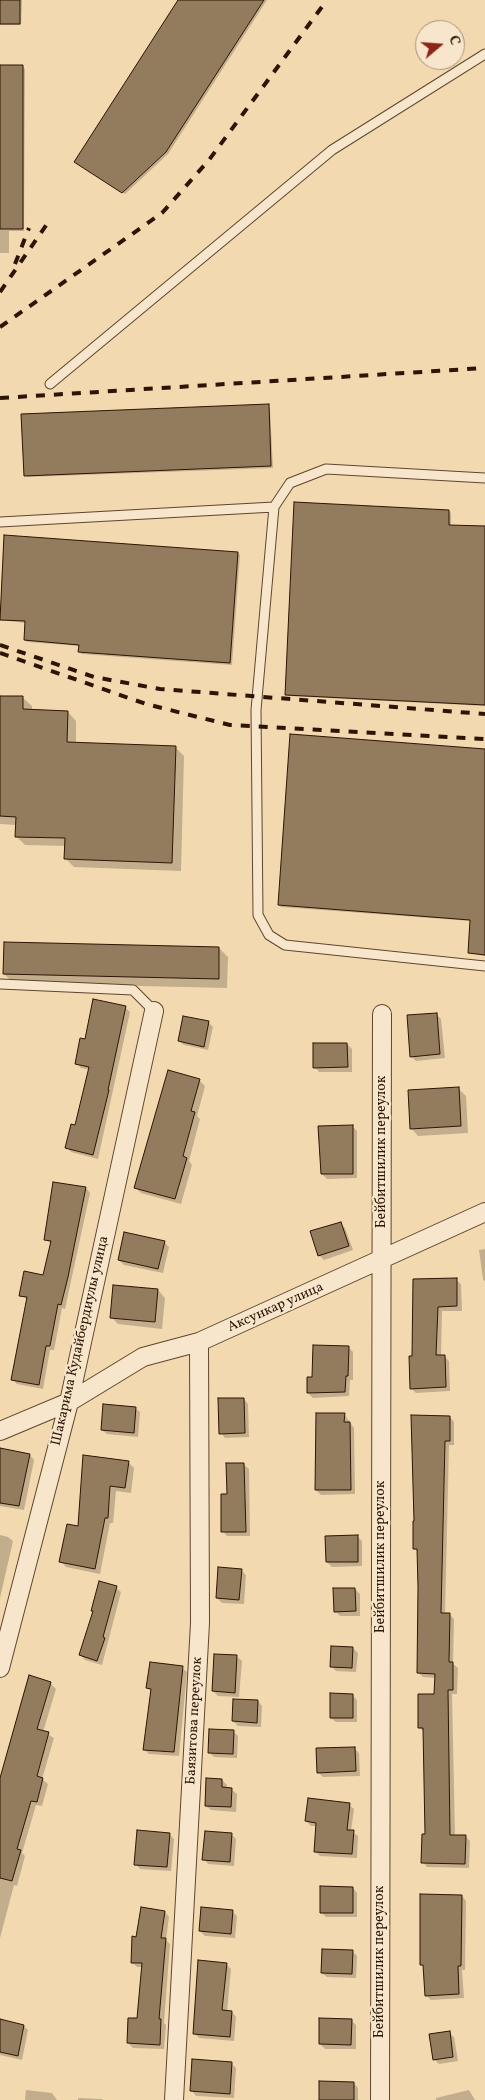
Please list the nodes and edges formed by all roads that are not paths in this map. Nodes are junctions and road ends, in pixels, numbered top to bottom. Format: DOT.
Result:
graph roads {
  1 [pos="485,54"];
  2 [pos="50,384"];
  3 [pos="485,478"];
  4 [pos="274,507"];
  5 [pos="0,522"];
  6 [pos="485,966"];
  7 [pos="0,984"];
  8 [pos="154,1011"];
  9 [pos="382,1014"];
  10 [pos="485,1212"];
  11 [pos="382,1260"];
  12 [pos="199,1342"];
  13 [pos="69,1402"];
  14 [pos="0,1431"];
  15 [pos="0,1668"];
  16 [pos="174,2100"];
  17 [pos="380,2100"];
  1 -- 2 [label="lane"];
  3 -- 4 [label="lane"];
  4 -- 5 [label="lane"];
  4 -- 6 [label="lane"];
  7 -- 8 [label="lane"];
  8 -- 13 [label="street, Шакарима Кудайбердиулы улица"];
  9 -- 11 [label="street, Бейбитшилик переулок"];
  10 -- 11 [label="street, Аксункар улица"];
  11 -- 12 [label="street, Аксункар улица"];
  11 -- 17 [label="street, Бейбитшилик переулок"];
  12 -- 13 [label="street, Аксункар улица"];
  12 -- 16 [label="street, Баязитова переулок"];
  13 -- 14 [label="street, Аксункар улица"];
  13 -- 15 [label="street, Шакарима Кудайбердиулы улица"];
}
